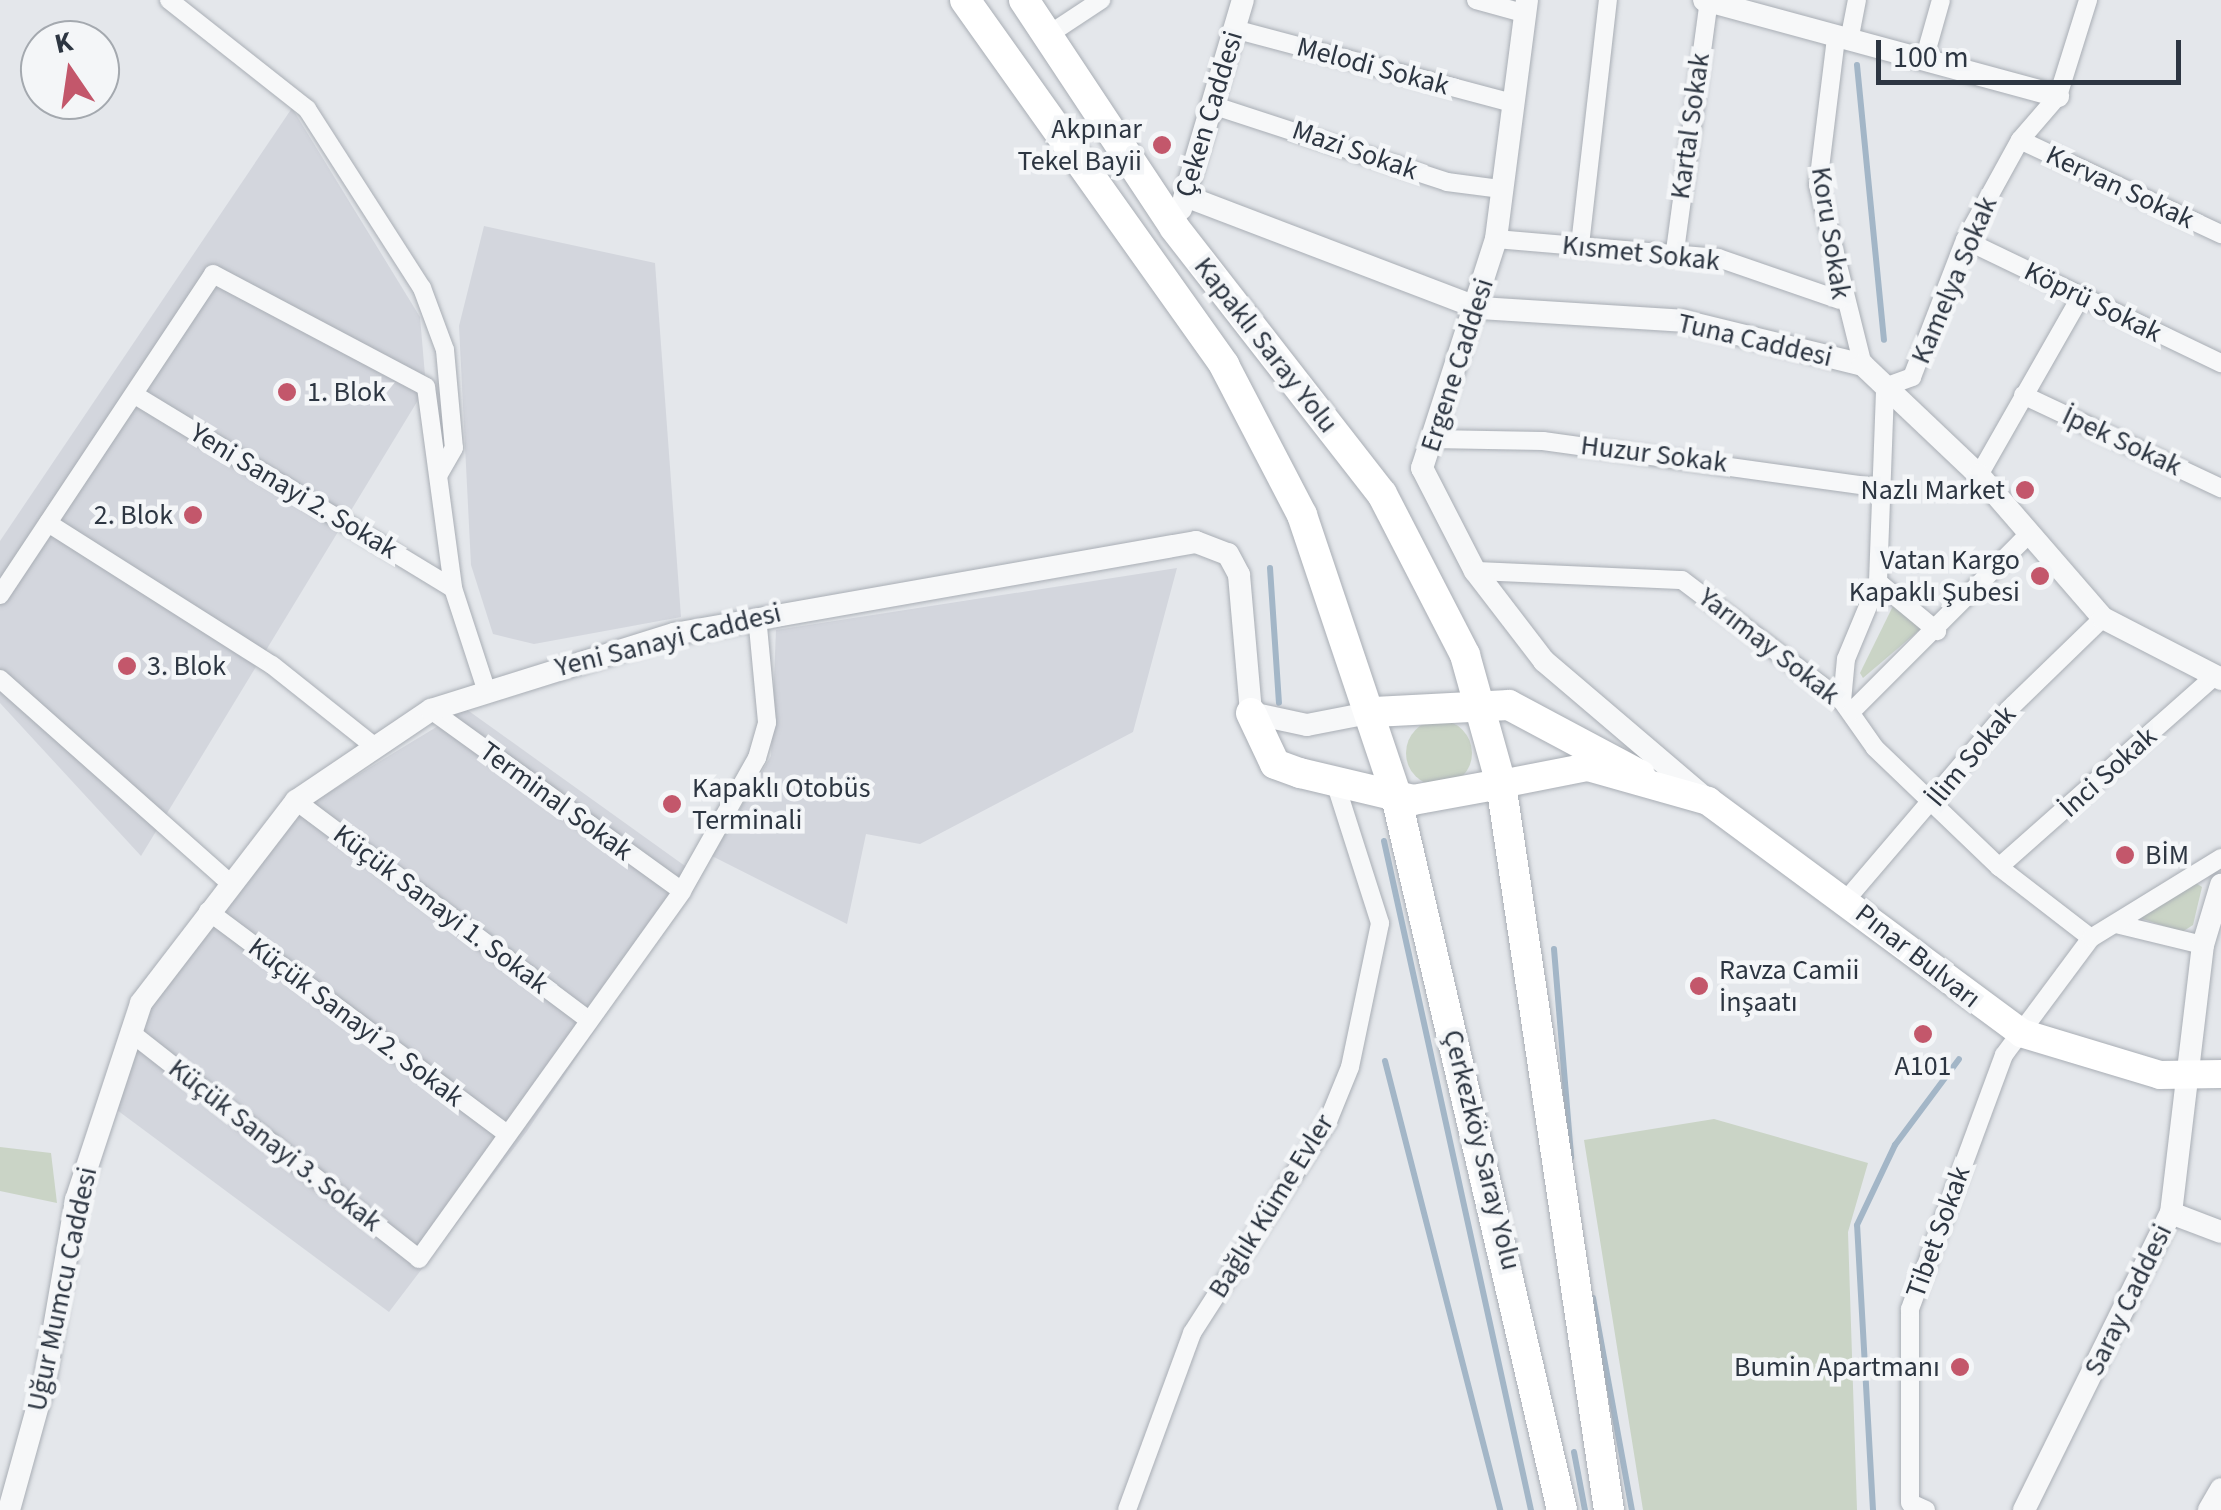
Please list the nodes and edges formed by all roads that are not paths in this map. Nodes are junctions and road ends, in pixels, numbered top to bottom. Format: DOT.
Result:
graph roads {
  1 [pos="169,0"];
  2 [pos="965,0"];
  3 [pos="1024,0"];
  4 [pos="1102,0"];
  5 [pos="1243,0"];
  6 [pos="1476,0"];
  7 [pos="1608,0"];
  8 [pos="1857,0"];
  9 [pos="1941,0"];
  10 [pos="2088,0"];
  11 [pos="1707,1"];
  12 [pos="1525,6"];
  13 [pos="1234,29"];
  14 [pos="1048,35"];
  15 [pos="1843,40"];
  16 [pos="1924,60"];
  17 [pos="2058,96"];
  18 [pos="1512,103"];
  19 [pos="1212,105"];
  20 [pos="2020,140"];
  21 [pos="1500,189"];
  22 [pos="1186,196"];
  23 [pos="1174,227"];
  24 [pos="2221,234"];
  25 [pos="1496,239"];
  26 [pos="1964,240"];
  27 [pos="1580,246"];
  28 [pos="1675,251"];
  29 [pos="2081,296"];
  30 [pos="1840,300"];
  31 [pos="1480,308"];
  32 [pos="2221,363"];
  33 [pos="1862,365"];
  34 [pos="1885,386"];
  35 [pos="135,395"];
  36 [pos="2022,396"];
  37 [pos="1432,440"];
  38 [pos="439,475"];
  39 [pos="1980,475"];
  40 [pos="1875,487"];
  41 [pos="2221,488"];
  42 [pos="48,523"];
  43 [pos="2030,533"];
  44 [pos="1475,571"];
  45 [pos="1878,582"];
  46 [pos="453,588"];
  47 [pos="0,595"];
  48 [pos="757,617"];
  49 [pos="2103,618"];
  50 [pos="1938,631"];
  51 [pos="2218,677"];
  52 [pos="0,680"];
  53 [pos="486,689"];
  54 [pos="1480,704"];
  55 [pos="1846,706"];
  56 [pos="431,710"];
  57 [pos="1374,712"];
  58 [pos="1251,713"];
  59 [pos="374,746"];
  60 [pos="1640,775"];
  61 [pos="1334,780"];
  62 [pos="1501,784"];
  63 [pos="1395,792"];
  64 [pos="296,801"];
  65 [pos="1708,801"];
  66 [pos="1934,801"];
  67 [pos="2221,858"];
  68 [pos="1999,867"];
  69 [pos="230,883"];
  70 [pos="2221,885"];
  71 [pos="682,891"];
  72 [pos="1846,900"];
  73 [pos="208,911"];
  74 [pos="2116,924"];
  75 [pos="2091,938"];
  76 [pos="2203,945"];
  77 [pos="586,1018"];
  78 [pos="130,1032"];
  79 [pos="2020,1033"];
  80 [pos="116,1068"];
  81 [pos="2221,1074"];
  82 [pos="2186,1076"];
  83 [pos="505,1132"];
  84 [pos="2171,1213"];
  85 [pos="2221,1232"];
  86 [pos="2221,1489"];
  87 [pos="1918,1507"];
  88 [pos="9,1510"];
  89 [pos="1127,1510"];
  90 [pos="1562,1510"];
  91 [pos="1608,1510"];
  92 [pos="2024,1510"];
  93 [pos="2209,1510"];
  1 -- 38 [label="street"];
  2 -- 57 [label="highway, Kapaklı Saray Yolu"];
  3 -- 14 [label="highway, Kapaklı Saray Yolu"];
  4 -- 14 [label="street"];
  5 -- 13 [label="street, Çeken Caddesi"];
  6 -- 12 [label="street"];
  7 -- 27 [label="street"];
  8 -- 15 [label="street, Koru Sokak"];
  9 -- 16 [label="street"];
  10 -- 17 [label="street, Kamelya Sokak"];
  11 -- 15 [label="street"];
  11 -- 28 [label="street, Kartal Sokak"];
  12 -- 18 [label="street, Ergene Caddesi"];
  13 -- 18 [label="street, Melodi Sokak"];
  13 -- 19 [label="street, Çeken Caddesi"];
  14 -- 23 [label="highway, Kapaklı Saray Yolu"];
  15 -- 16 [label="street"];
  15 -- 30 [label="street, Koru Sokak"];
  16 -- 17 [label="street"];
  17 -- 20 [label="street, Kamelya Sokak"];
  18 -- 21 [label="street, Ergene Caddesi"];
  19 -- 21 [label="street, Mazi Sokak"];
  19 -- 22 [label="street, Çeken Caddesi"];
  20 -- 24 [label="street, Kervan Sokak"];
  20 -- 26 [label="street, Kamelya Sokak"];
  21 -- 25 [label="street, Ergene Caddesi"];
  22 -- 23 [label="street, Çeken Caddesi"];
  22 -- 31 [label="street, Tuna Caddesi"];
  23 -- 54 [label="highway, Kapaklı Saray Yolu"];
  25 -- 27 [label="street, Kısmet Sokak"];
  25 -- 31 [label="street, Ergene Caddesi"];
  26 -- 29 [label="street, Köprü Sokak"];
  26 -- 34 [label="street, Kamelya Sokak"];
  27 -- 28 [label="street, Kısmet Sokak"];
  28 -- 30 [label="street, Kısmet Sokak"];
  29 -- 32 [label="street, Köprü Sokak"];
  29 -- 36 [label="street"];
  30 -- 33 [label="street, Koru Sokak"];
  31 -- 33 [label="street, Tuna Caddesi"];
  31 -- 37 [label="street, Ergene Caddesi"];
  33 -- 34 [label="street, Tuna Caddesi"];
  34 -- 39 [label="street, Tuna Caddesi"];
  34 -- 40 [label="street"];
  35 -- 38 [label="street"];
  35 -- 42 [label="street"];
  35 -- 46 [label="street, Yeni Sanayi 2. Sokak"];
  36 -- 39 [label="street"];
  36 -- 41 [label="street, İpek Sokak"];
  37 -- 40 [label="street, Huzur Sokak"];
  37 -- 44 [label="street, Ergene Caddesi"];
  38 -- 46 [label="street"];
  39 -- 43 [label="street, Tuna Caddesi"];
  40 -- 45 [label="street"];
  42 -- 47 [label="street"];
  42 -- 59 [label="street"];
  43 -- 49 [label="street, Tuna Caddesi"];
  43 -- 50 [label="street"];
  44 -- 55 [label="street, Yarımay Sokak"];
  44 -- 65 [label="street, Ergene Caddesi"];
  45 -- 50 [label="street"];
  45 -- 55 [label="street"];
  46 -- 53 [label="street"];
  48 -- 53 [label="street, Yeni Sanayi Caddesi"];
  48 -- 58 [label="street, Yeni Sanayi Caddesi"];
  48 -- 71 [label="street"];
  49 -- 51 [label="street, Tuna Caddesi"];
  49 -- 66 [label="street, İlim Sokak"];
  50 -- 55 [label="street"];
  51 -- 68 [label="street, İnci Sokak"];
  52 -- 69 [label="street"];
  53 -- 56 [label="street, Yeni Sanayi Caddesi"];
  54 -- 57 [label="highway"];
  54 -- 60 [label="highway"];
  54 -- 62 [label="highway, Kapaklı Saray Yolu"];
  55 -- 66 [label="street, Yarımay Sokak"];
  56 -- 59 [label="street, Yeni Sanayi Caddesi"];
  56 -- 71 [label="street, Terminal Sokak"];
  57 -- 58 [label="street"];
  57 -- 63 [label="highway, Kapaklı Saray Yolu"];
  58 -- 61 [label="highway"];
  59 -- 64 [label="street, Yeni Sanayi Caddesi"];
  60 -- 62 [label="main road, Pınar Bulvarı"];
  60 -- 65 [label="main road, Pınar Bulvarı"];
  61 -- 63 [label="highway"];
  61 -- 89 [label="street, Bağlık Küme Evler"];
  62 -- 63 [label="highway"];
  62 -- 91 [label="highway, Çerkezköy Saray Yolu"];
  63 -- 90 [label="highway, Çerkezköy Saray Yolu"];
  64 -- 69 [label="street, Yeni Sanayi Caddesi"];
  64 -- 77 [label="street, Küçük Sanayi 1. Sokak"];
  65 -- 72 [label="main road, Pınar Bulvarı"];
  66 -- 68 [label="street, Yarımay Sokak"];
  66 -- 72 [label="street, İlim Sokak"];
  67 -- 74 [label="street"];
  68 -- 75 [label="street, Yarımay Sokak"];
  69 -- 73 [label="street, Yeni Sanayi Caddesi"];
  70 -- 76 [label="street, Saray Caddesi"];
  71 -- 77 [label="street"];
  72 -- 79 [label="main road, Pınar Bulvarı"];
  73 -- 78 [label="street, Yeni Sanayi Caddesi"];
  73 -- 83 [label="street, Küçük Sanayi 2. Sokak"];
  74 -- 75 [label="street"];
  74 -- 76 [label="street"];
  75 -- 79 [label="street, Tibet Sokak"];
  76 -- 82 [label="street, Saray Caddesi"];
  77 -- 83 [label="street"];
  78 -- 80 [label="street, Yeni Sanayi Caddesi"];
  78 -- 83 [label="street, Küçük Sanayi 3. Sokak"];
  79 -- 82 [label="main road, Pınar Bulvarı"];
  79 -- 87 [label="street, Tibet Sokak"];
  80 -- 88 [label="street, Uğur Mumcu Caddesi"];
  81 -- 82 [label="main road, Pınar Bulvarı"];
  82 -- 84 [label="street, Saray Caddesi"];
  84 -- 85 [label="street"];
  84 -- 92 [label="street, Saray Caddesi"];
  86 -- 93 [label="street"];
}
